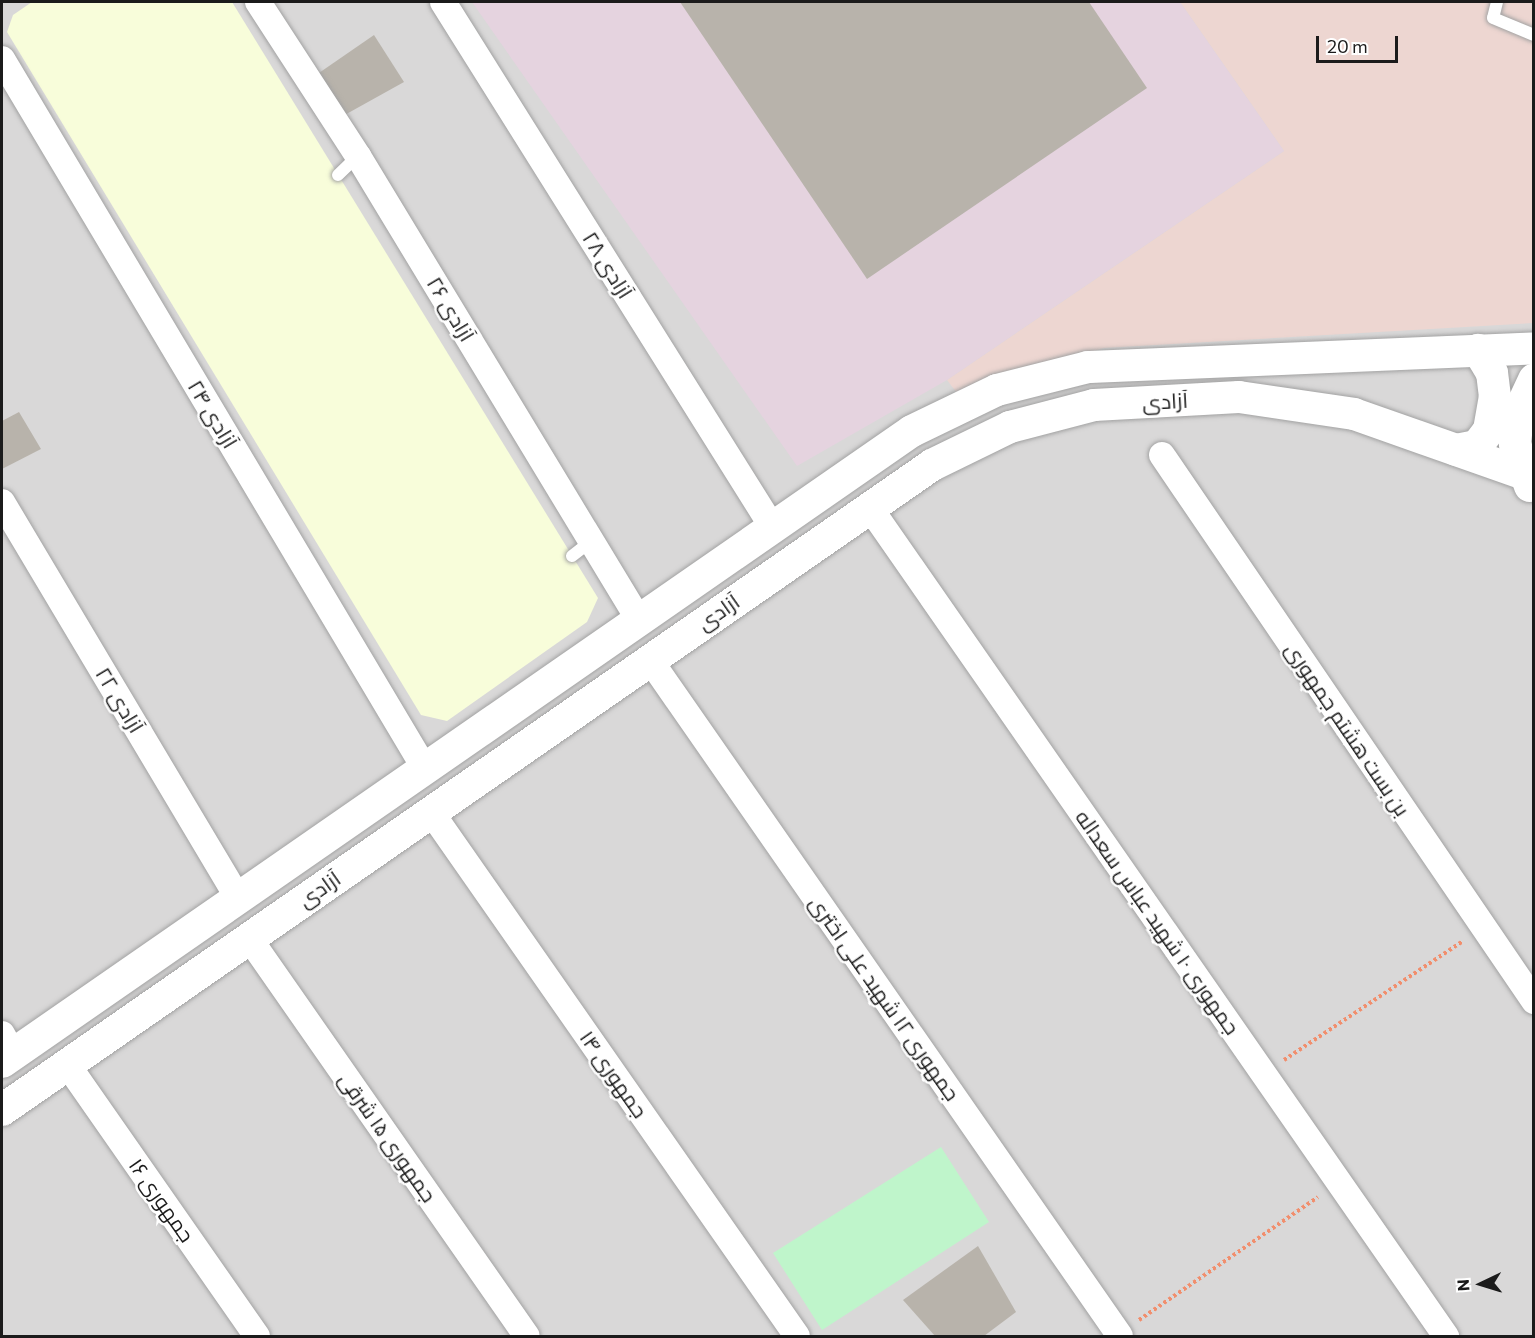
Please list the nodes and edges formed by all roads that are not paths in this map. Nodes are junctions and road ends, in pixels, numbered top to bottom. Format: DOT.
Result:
graph roads {
  1 [pos="258,2"];
  2 [pos="443,2"];
  3 [pos="1497,2"];
  4 [pos="1533,35"];
  5 [pos="2,59"];
  6 [pos="358,156"];
  7 [pos="338,175"];
  8 [pos="1533,348"];
  9 [pos="1478,350"];
  10 [pos="1533,380"];
  11 [pos="1456,450"];
  12 [pos="1162,455"];
  13 [pos="1528,482"];
  14 [pos="2,502"];
  15 [pos="870,508"];
  16 [pos="773,528"];
  17 [pos="639,620"];
  18 [pos="650,660"];
  19 [pos="425,769"];
  20 [pos="431,812"];
  21 [pos="334,832"];
  22 [pos="356,864"];
  23 [pos="238,898"];
  24 [pos="249,938"];
  25 [pos="1533,1001"];
  26 [pos="6,1050"];
  27 [pos="67,1064"];
  28 [pos="2,1110"];
  29 [pos="1119,1335"];
  30 [pos="257,1336"];
  31 [pos="527,1336"];
  32 [pos="797,1336"];
  33 [pos="1446,1336"];
  1 -- 6 [label="street, آزادی ۲۶"];
  2 -- 16 [label="street, آزادی ۲۸"];
  3 -- 4 [label="lane"];
  5 -- 19 [label="street, آزادی ۲۴"];
  6 -- 7 [label="lane"];
  6 -- 17 [label="street, آزادی ۲۶"];
  8 -- 9 [label="street, آزادی"];
  9 -- 11 [label="street"];
  9 -- 16 [label="street, آزادی"];
  10 -- 13 [label="street"];
  11 -- 13 [label="street, آزادی"];
  11 -- 15 [label="street, آزادی"];
  12 -- 25 [label="street, بن بست هشتم جمهوری"];
  14 -- 23 [label="street, آزادی ۲۲"];
  15 -- 18 [label="street, آزادی"];
  15 -- 33 [label="street, جمهوری ۱۰ شهید عباس سعداله"];
  16 -- 17 [label="street, آزادی"];
  17 -- 19 [label="street, آزادی"];
  18 -- 20 [label="street, آزادی"];
  18 -- 29 [label="street, جمهوری ۱۲ شهید علی اختری"];
  19 -- 21 [label="street, آزادی"];
  20 -- 22 [label="street, آزادی"];
  20 -- 32 [label="street, جمهوری ۱۴"];
  21 -- 22 [label="street"];
  21 -- 23 [label="street, آزادی"];
  22 -- 24 [label="street, آزادی"];
  23 -- 26 [label="street, آزادی"];
  24 -- 27 [label="street, آزادی"];
  24 -- 31 [label="street, جمهوری ۱۵ شرقی"];
  27 -- 28 [label="street, آزادی"];
  27 -- 30 [label="street, جمهوری ۱۶"];
}
